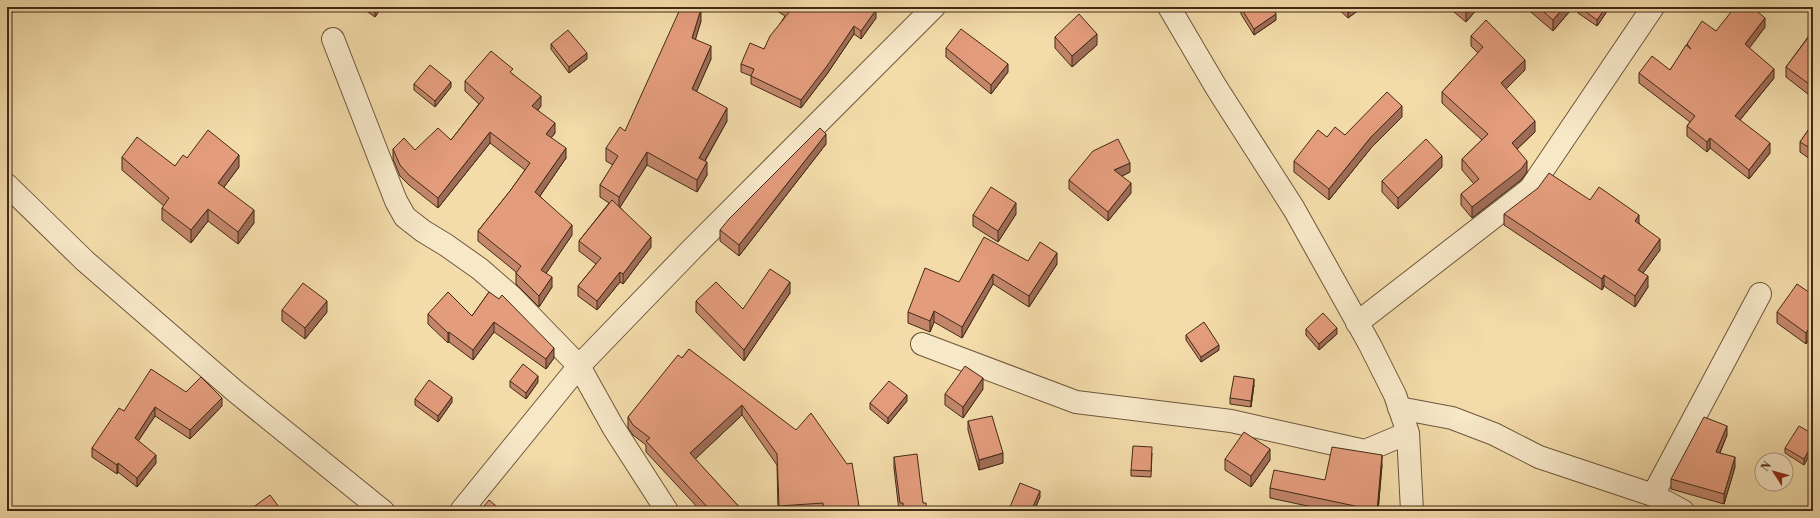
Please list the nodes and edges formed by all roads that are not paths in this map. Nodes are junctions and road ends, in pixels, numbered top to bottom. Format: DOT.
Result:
graph roads {
  1 [pos="934,7"];
  2 [pos="1169,7"];
  3 [pos="1653,7"];
  4 [pos="333,40"];
  5 [pos="7,185"];
  6 [pos="1760,294"];
  7 [pos="1357,322"];
  8 [pos="922,344"];
  9 [pos="579,366"];
  10 [pos="1399,408"];
  11 [pos="1408,433"];
  12 [pos="1653,496"];
  13 [pos="383,511"];
  14 [pos="461,511"];
  15 [pos="666,511"];
  16 [pos="1412,511"];
  17 [pos="1683,511"];
  1 -- 9 [label="street"];
  2 -- 7 [label="street"];
  3 -- 7 [label="street"];
  4 -- 9 [label="street"];
  5 -- 13 [label="street"];
  6 -- 12 [label="street"];
  7 -- 10 [label="street"];
  8 -- 11 [label="street"];
  9 -- 14 [label="street"];
  9 -- 15 [label="street"];
  10 -- 11 [label="street"];
  10 -- 12 [label="street"];
  11 -- 16 [label="street"];
  12 -- 17 [label="street"];
}
